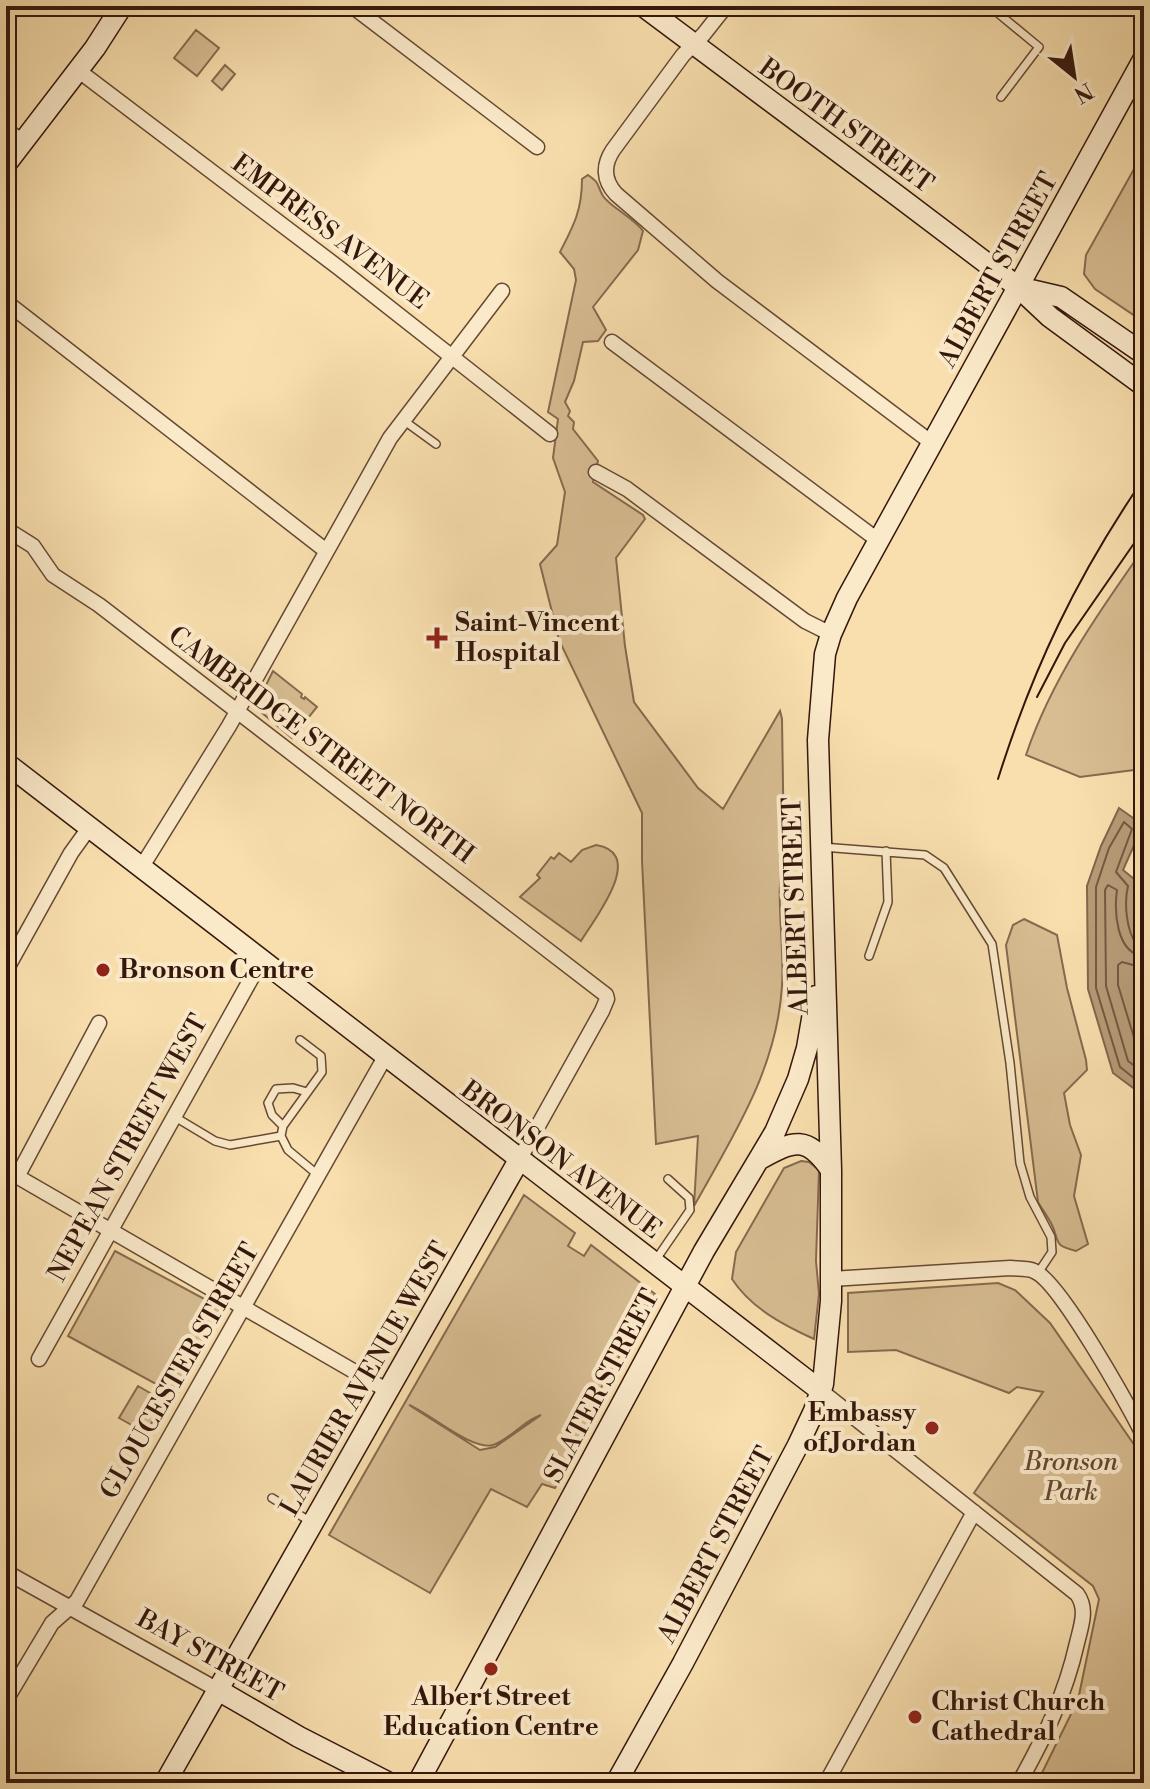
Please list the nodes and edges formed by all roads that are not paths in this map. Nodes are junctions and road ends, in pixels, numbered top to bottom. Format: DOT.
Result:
graph roads {
  1 [pos="122,6"];
  2 [pos="352,6"];
  3 [pos="643,6"];
  4 [pos="726,6"];
  5 [pos="1006,6"];
  6 [pos="692,45"];
  7 [pos="1144,58"];
  8 [pos="79,71"];
  9 [pos="1001,97"];
  10 [pos="6,130"];
  11 [pos="23,142"];
  12 [pos="537,147"];
  13 [pos="6,164"];
  14 [pos="1018,287"];
  15 [pos="502,291"];
  16 [pos="6,302"];
  17 [pos="612,342"];
  18 [pos="1144,354"];
  19 [pos="451,356"];
  20 [pos="1144,386"];
  21 [pos="403,420"];
  22 [pos="550,434"];
  23 [pos="932,443"];
  24 [pos="436,444"];
  25 [pos="596,472"];
  26 [pos="6,529"];
  27 [pos="879,541"];
  28 [pos="325,550"];
  29 [pos="831,634"];
  30 [pos="237,711"];
  31 [pos="6,763"];
  32 [pos="89,828"];
  33 [pos="820,847"];
  34 [pos="886,851"];
  35 [pos="141,868"];
  36 [pos="869,956"];
  37 [pos="261,961"];
  38 [pos="823,961"];
  39 [pos="6,970"];
  40 [pos="607,999"];
  41 [pos="99,1023"];
  42 [pos="300,1040"];
  43 [pos="385,1057"];
  44 [pos="307,1092"];
  45 [pos="174,1116"];
  46 [pos="283,1126"];
  47 [pos="281,1136"];
  48 [pos="760,1159"];
  49 [pos="519,1160"];
  50 [pos="831,1170"];
  51 [pos="11,1174"];
  52 [pos="319,1175"];
  53 [pos="668,1179"];
  54 [pos="110,1230"];
  55 [pos="653,1263"];
  56 [pos="1038,1273"];
  57 [pos="831,1279"];
  58 [pos="685,1287"];
  59 [pos="244,1306"];
  60 [pos="39,1359"];
  61 [pos="388,1391"];
  62 [pos="821,1391"];
  63 [pos="1127,1403"];
  64 [pos="1144,1411"];
  65 [pos="1144,1436"];
  66 [pos="272,1498"];
  67 [pos="974,1512"];
  68 [pos="312,1523"];
  69 [pos="6,1572"];
  70 [pos="69,1607"];
  71 [pos="218,1690"];
  72 [pos="6,1700"];
  73 [pos="165,1783"];
  74 [pos="389,1783"];
  75 [pos="418,1783"];
  76 [pos="616,1783"];
  77 [pos="826,1783"];
  78 [pos="1019,1783"];
  1 -- 8 [label="main road"];
  2 -- 12 [label="street"];
  3 -- 6 [label="main road, BOOTH STREET"];
  4 -- 6 [label="street"];
  5 -- 9 [label="lane"];
  6 -- 14 [label="main road, BOOTH STREET"];
  6 -- 23 [label="street"];
  7 -- 14 [label="main road, ALBERT STREET"];
  8 -- 11 [label="main road"];
  8 -- 19 [label="street, EMPRESS AVENUE"];
  10 -- 11 [label="street"];
  11 -- 13 [label="main road"];
  14 -- 18 [label="main road, BOOTH STREET"];
  14 -- 20 [label="main road, BOOTH STREET"];
  14 -- 23 [label="main road, ALBERT STREET"];
  15 -- 19 [label="street"];
  16 -- 28 [label="street"];
  17 -- 27 [label="street"];
  19 -- 21 [label="street"];
  19 -- 22 [label="street, EMPRESS AVENUE"];
  21 -- 24 [label="lane"];
  21 -- 28 [label="street"];
  23 -- 27 [label="main road, ALBERT STREET"];
  25 -- 29 [label="street"];
  26 -- 30 [label="street, CAMBRIDGE STREET NORTH"];
  27 -- 29 [label="main road, ALBERT STREET"];
  28 -- 30 [label="street"];
  29 -- 33 [label="main road, ALBERT STREET"];
  30 -- 35 [label="street"];
  30 -- 40 [label="street, CAMBRIDGE STREET NORTH"];
  31 -- 32 [label="main road, BRONSON AVENUE"];
  32 -- 35 [label="main road, BRONSON AVENUE"];
  32 -- 39 [label="street"];
  33 -- 34 [label="lane"];
  33 -- 38 [label="main road, ALBERT STREET"];
  34 -- 36 [label="lane"];
  34 -- 56 [label="lane"];
  35 -- 37 [label="main road, BRONSON AVENUE"];
  37 -- 43 [label="main road, BRONSON AVENUE"];
  37 -- 45 [label="street, NEPEAN STREET WEST"];
  38 -- 48 [label="main road, SLATER STREET"];
  38 -- 50 [label="main road, ALBERT STREET"];
  40 -- 49 [label="street, LAURIER AVENUE WEST"];
  41 -- 51 [label="street"];
  42 -- 44 [label="lane"];
  43 -- 49 [label="main road, BRONSON AVENUE"];
  43 -- 52 [label="street, GLOUCESTER STREET"];
  44 -- 46 [label="lane"];
  44 -- 46 [label="lane"];
  45 -- 47 [label="lane"];
  45 -- 54 [label="street, NEPEAN STREET WEST"];
  46 -- 47 [label="lane"];
  47 -- 52 [label="lane"];
  48 -- 50 [label="main road"];
  48 -- 58 [label="main road, SLATER STREET"];
  49 -- 55 [label="main road, BRONSON AVENUE"];
  49 -- 61 [label="main road, LAURIER AVENUE WEST"];
  50 -- 57 [label="main road, ALBERT STREET"];
  51 -- 54 [label="street"];
  52 -- 59 [label="street, GLOUCESTER STREET"];
  53 -- 55 [label="lane"];
  54 -- 59 [label="street"];
  54 -- 60 [label="street, NEPEAN STREET WEST"];
  55 -- 58 [label="main road, BRONSON AVENUE"];
  56 -- 57 [label="street"];
  56 -- 63 [label="street"];
  57 -- 62 [label="main road, ALBERT STREET"];
  58 -- 62 [label="main road, BRONSON AVENUE"];
  58 -- 75 [label="main road, SLATER STREET"];
  59 -- 61 [label="street"];
  59 -- 70 [label="street, GLOUCESTER STREET"];
  61 -- 68 [label="main road, LAURIER AVENUE WEST"];
  62 -- 67 [label="street, BRONSON AVENUE"];
  62 -- 76 [label="main road, ALBERT STREET"];
  63 -- 64 [label="lane"];
  63 -- 65 [label="street"];
  66 -- 68 [label="lane"];
  67 -- 77 [label="street"];
  67 -- 78 [label="street, BRONSON AVENUE"];
  68 -- 71 [label="main road, LAURIER AVENUE WEST"];
  69 -- 70 [label="street, BAY STREET"];
  70 -- 71 [label="street, BAY STREET"];
  70 -- 72 [label="street, GLOUCESTER STREET"];
  71 -- 73 [label="main road, LAURIER AVENUE WEST"];
  71 -- 74 [label="main road, BAY STREET"];
}
